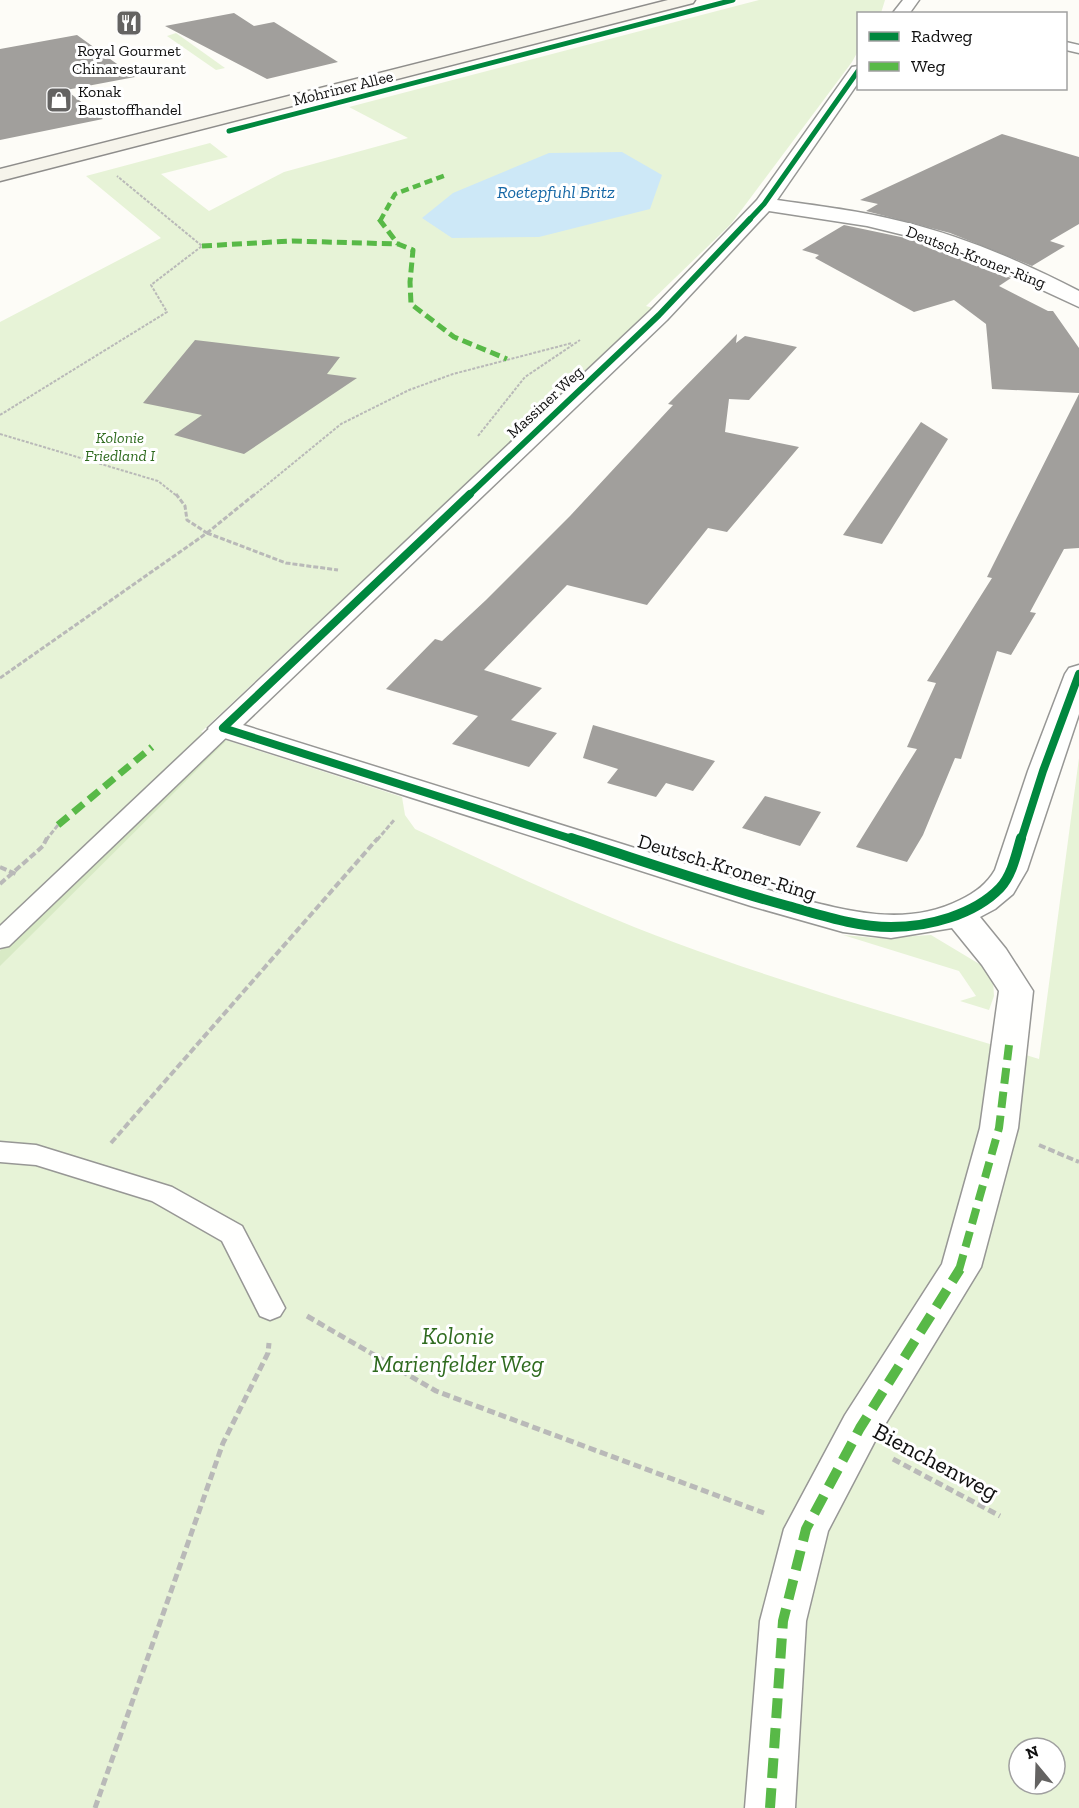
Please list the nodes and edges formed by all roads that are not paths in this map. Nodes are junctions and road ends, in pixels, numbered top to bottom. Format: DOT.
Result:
graph roads {
  1 [pos="687,0"];
  2 [pos="857,73"];
  3 [pos="0,175"];
  4 [pos="764,204"];
  5 [pos="1079,300"];
  6 [pos="1079,674"];
  7 [pos="223,728"];
  8 [pos="959,914"];
  9 [pos="0,940"];
  10 [pos="0,1152"];
  11 [pos="270,1308"];
  12 [pos="770,1808"];
  1 -- 3 [label="main road, Mohriner Allee"];
  2 -- 4 [label="street, Massiner Weg"];
  4 -- 5 [label="street, Deutsch-Kroner-Ring"];
  4 -- 7 [label="street, Massiner Weg"];
  6 -- 8 [label="street, Deutsch-Kroner-Ring"];
  7 -- 8 [label="street, Deutsch-Kroner-Ring"];
  7 -- 9 [label="lane"];
  8 -- 12 [label="street"];
  10 -- 11 [label="lane"];
}
